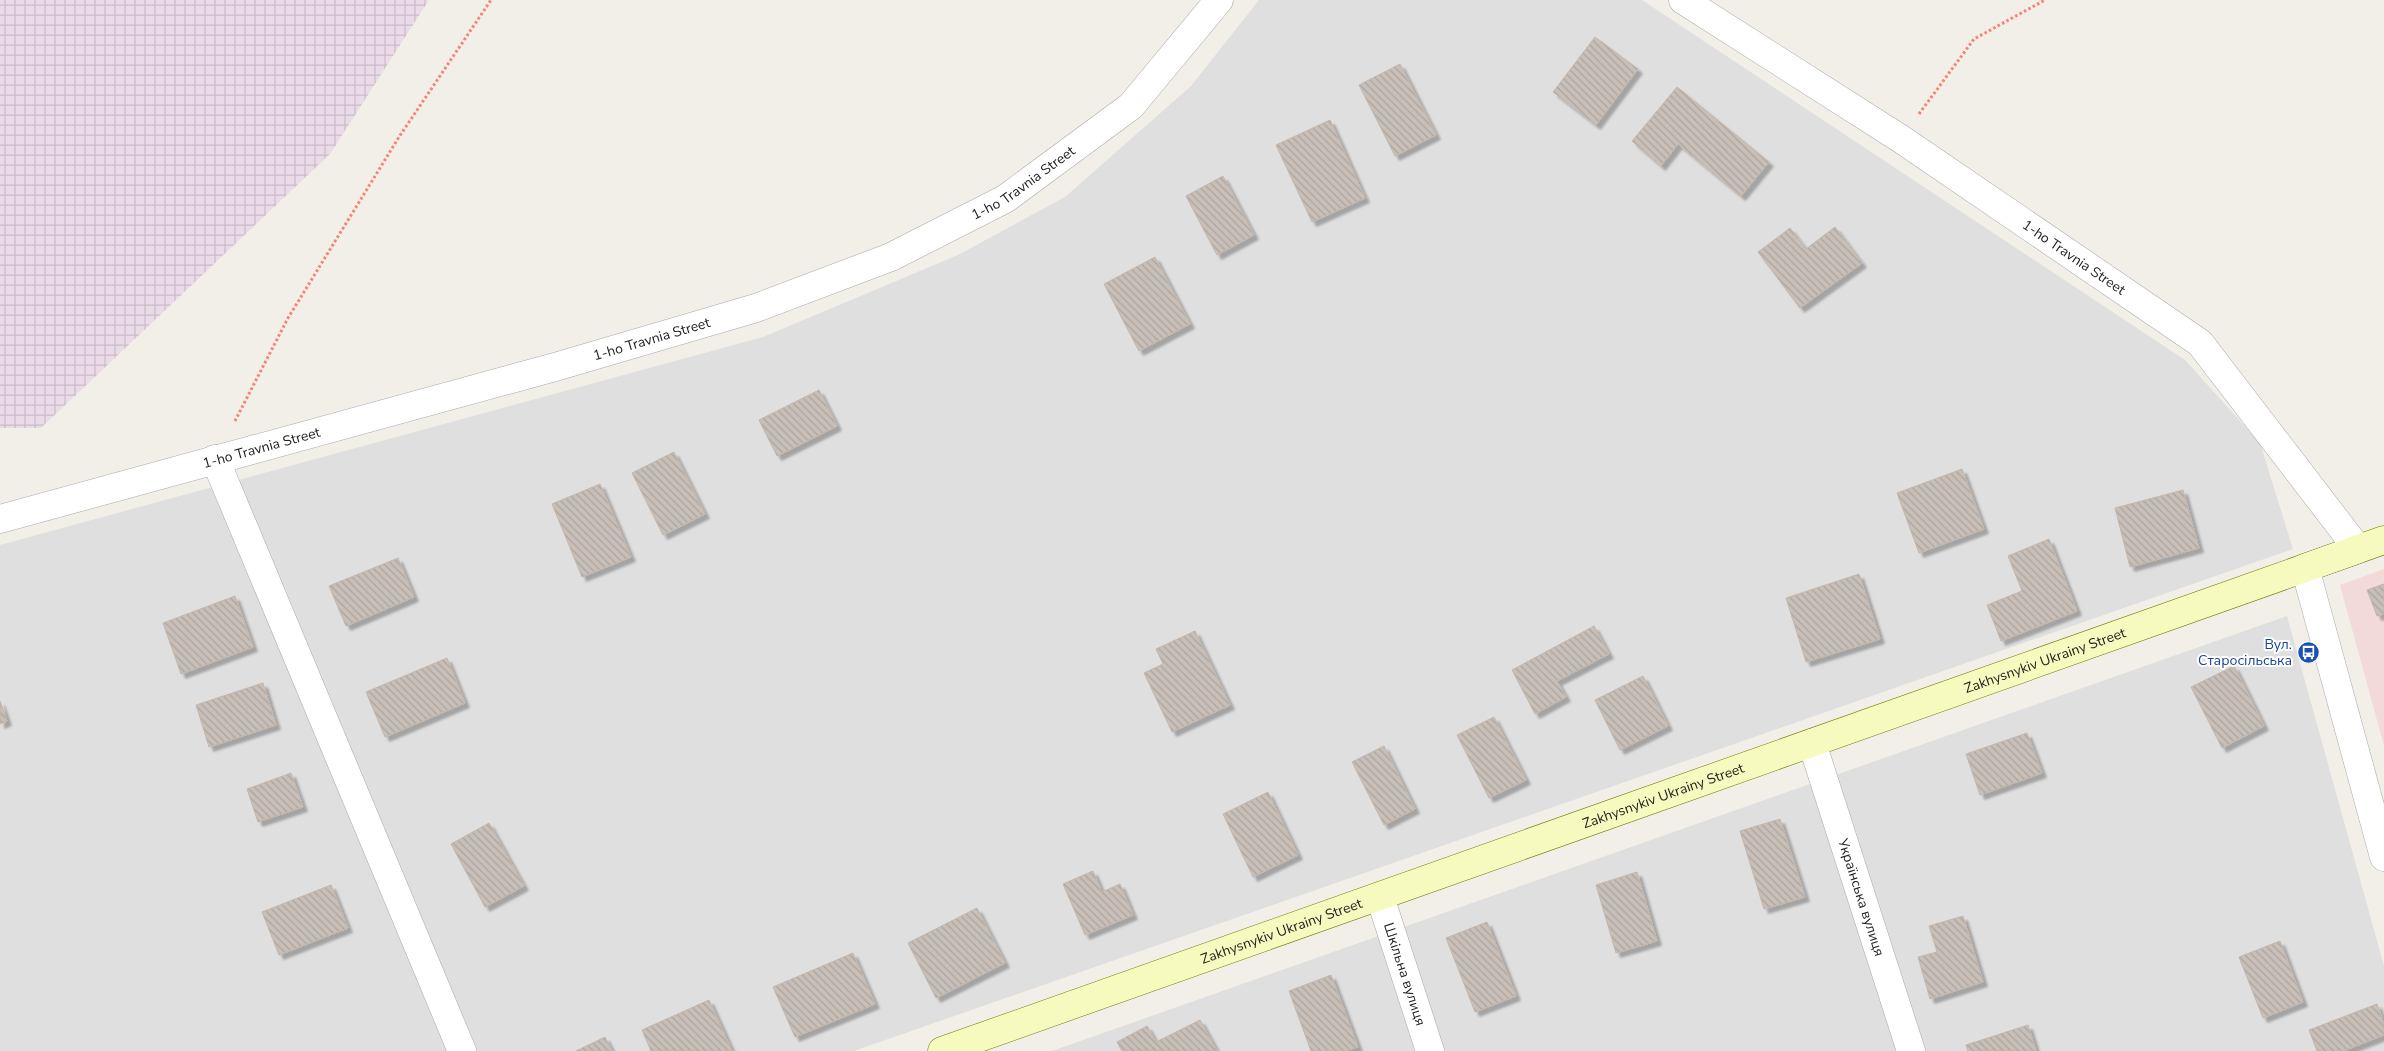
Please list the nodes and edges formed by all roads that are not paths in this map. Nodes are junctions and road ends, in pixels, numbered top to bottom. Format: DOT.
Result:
graph roads {
  1 [pos="1219,0"];
  2 [pos="1683,0"];
  3 [pos="215,459"];
  4 [pos="0,519"];
  5 [pos="2384,540"];
  6 [pos="2358,550"];
  7 [pos="2305,568"];
  8 [pos="1812,744"];
  9 [pos="2384,857"];
  10 [pos="1380,897"];
  11 [pos="945,1050"];
  12 [pos="462,1051"];
  13 [pos="1430,1051"];
  14 [pos="1911,1051"];
  1 -- 3 [label="street, 1-ho Travnia Street"];
  2 -- 6 [label="street, 1-ho Travnia Street"];
  3 -- 4 [label="street, 1-ho Travnia Street"];
  3 -- 12 [label="street"];
  5 -- 6 [label="street"];
  6 -- 7 [label="street"];
  7 -- 8 [label="street, Zakhysnykiv Ukrainy Street"];
  7 -- 9 [label="street"];
  8 -- 10 [label="street, Zakhysnykiv Ukrainy Street"];
  8 -- 14 [label="street, Українська вулиця"];
  10 -- 11 [label="street, Zakhysnykiv Ukrainy Street"];
  10 -- 13 [label="street, Шкільна вулиця"];
}
